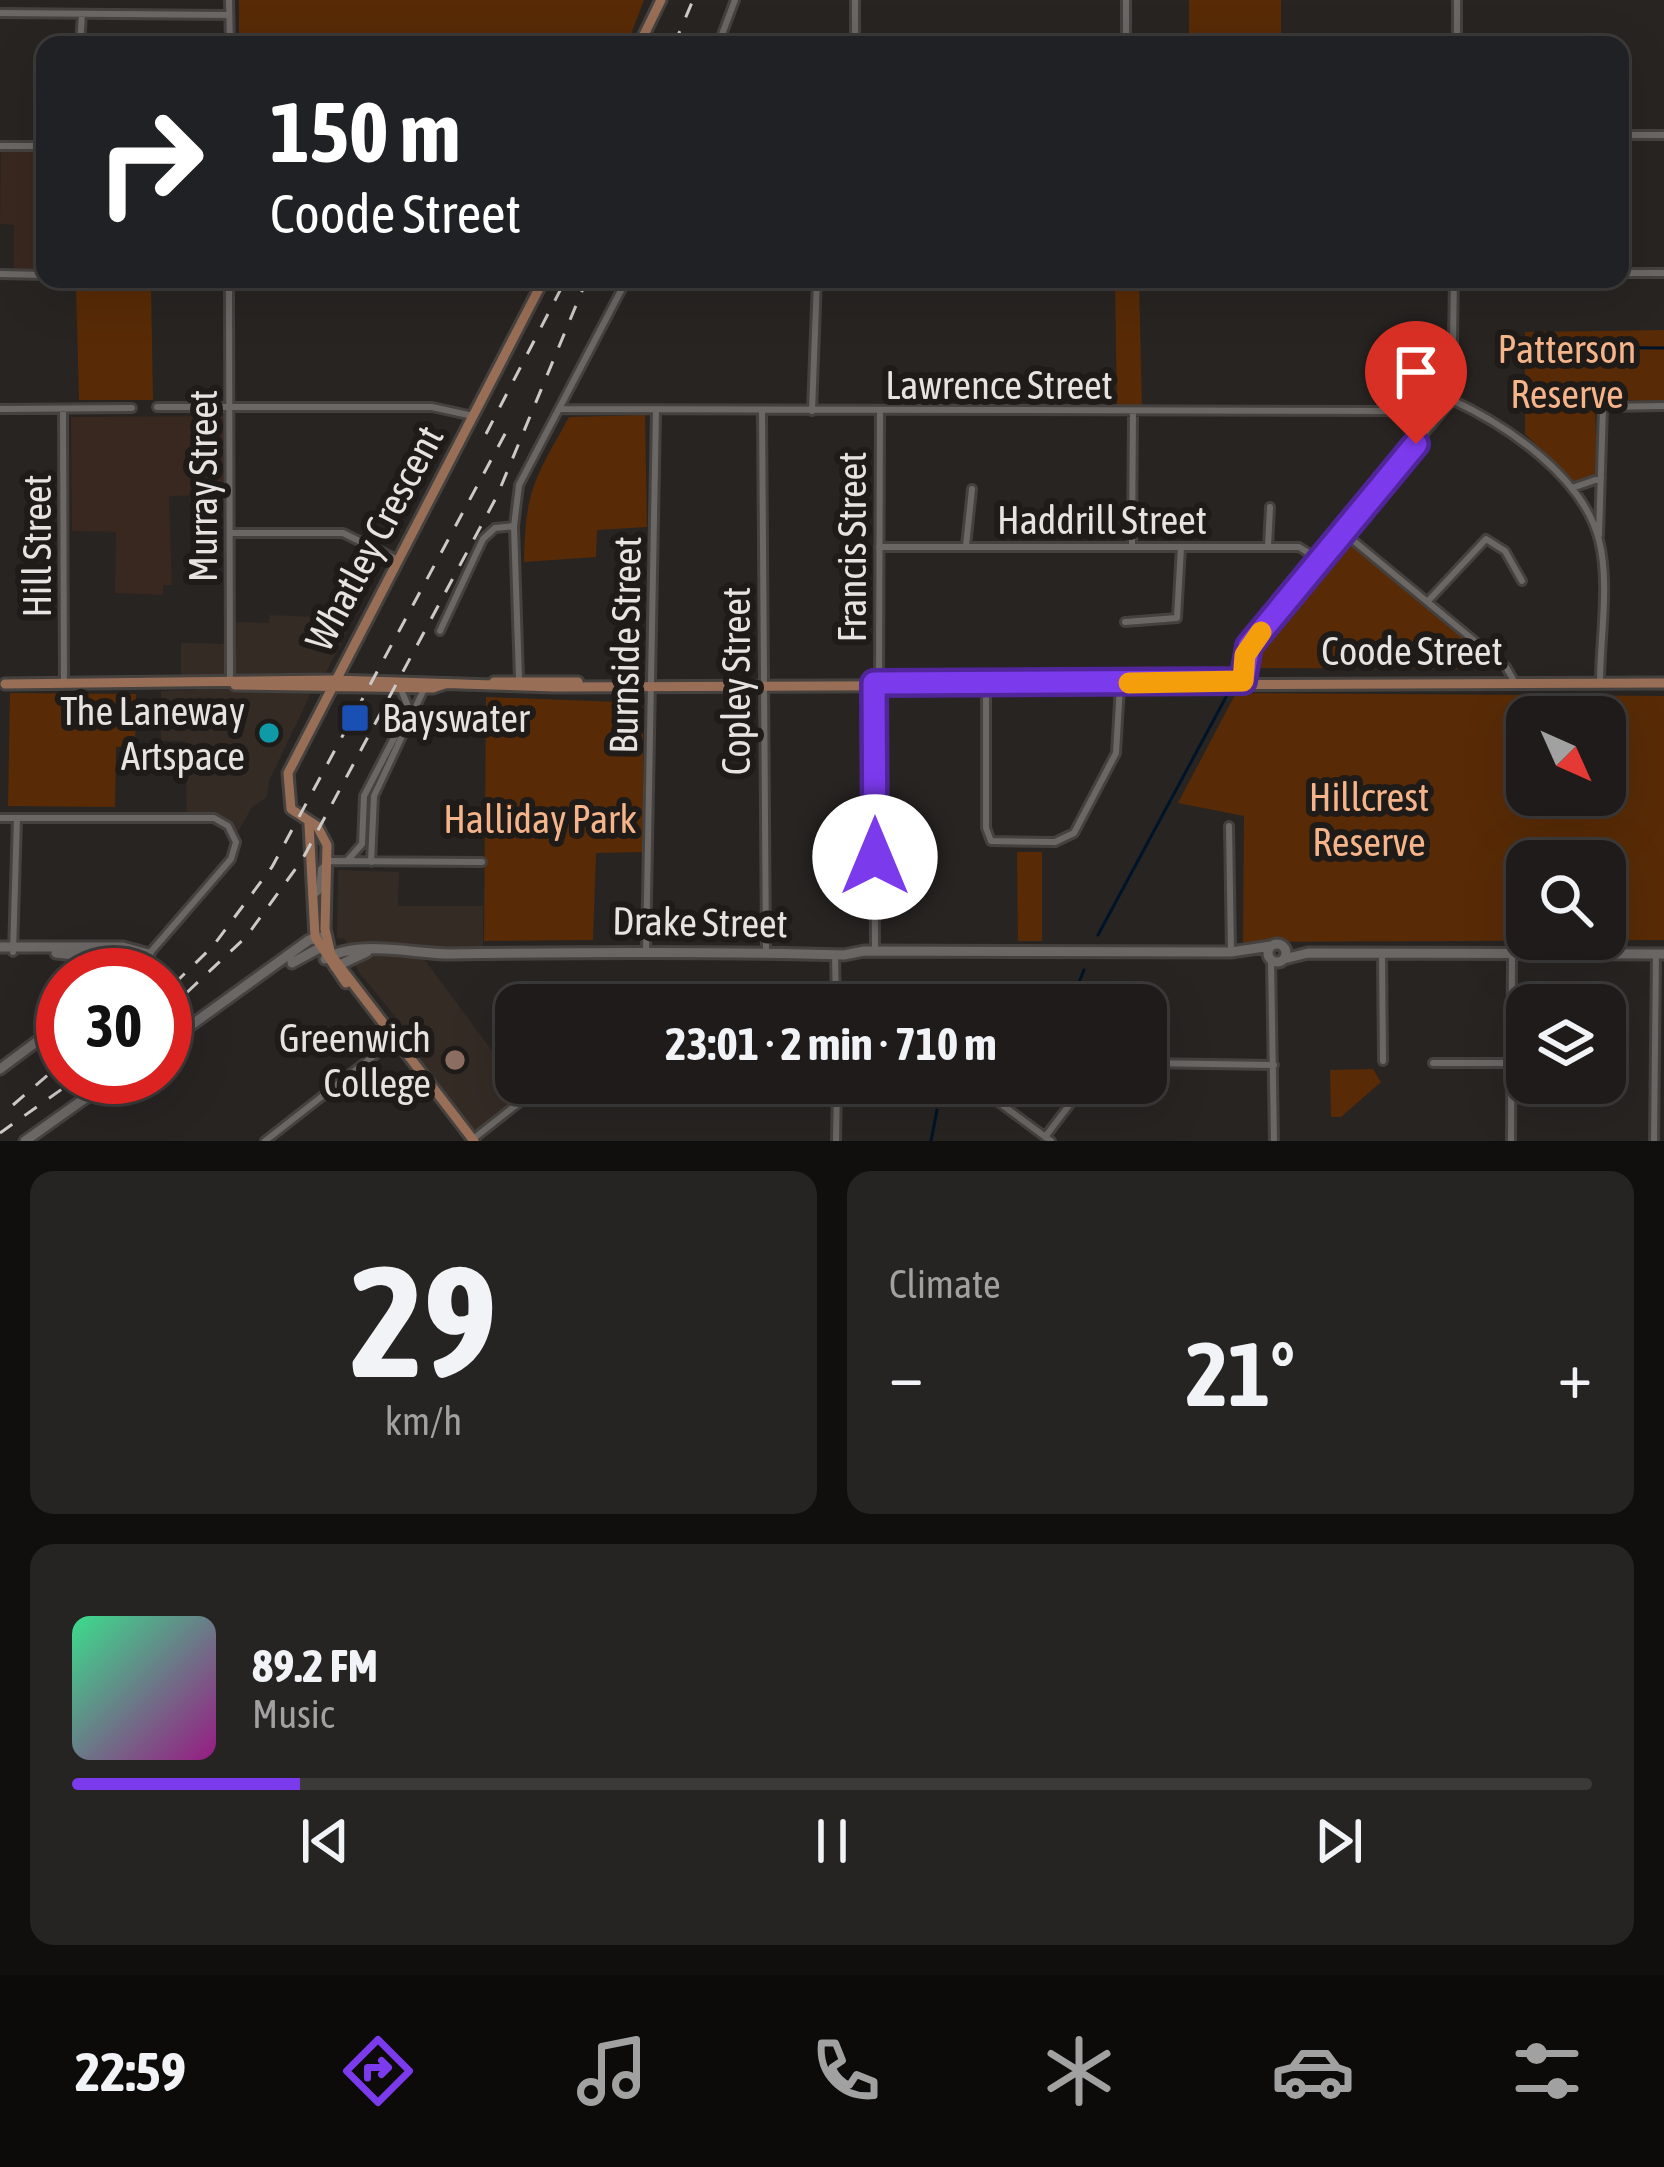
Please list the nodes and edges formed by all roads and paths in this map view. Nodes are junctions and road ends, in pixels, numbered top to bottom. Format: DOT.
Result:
graph roads {
  1 [pos="230,0"];
  2 [pos="657,0"];
  3 [pos="735,0"];
  4 [pos="855,0"];
  5 [pos="1126,0"];
  6 [pos="1457,0"];
  7 [pos="0,14"];
  8 [pos="82,14"];
  9 [pos="229,15"];
  10 [pos="81,36"];
  11 [pos="230,36"];
  12 [pos="643,36"];
  13 [pos="721,36"];
  14 [pos="855,36"];
  15 [pos="1126,36"];
  16 [pos="1456,36"];
  17 [pos="1629,135"];
  18 [pos="1664,135"];
  19 [pos="0,146"];
  20 [pos="36,146"];
  21 [pos="1629,273"];
  22 [pos="1664,273"];
  23 [pos="0,274"];
  24 [pos="36,275"];
  25 [pos="539,288"];
  26 [pos="622,288"];
  27 [pos="817,288"];
  28 [pos="1454,288"];
  29 [pos="229,289"];
  30 [pos="1452,400"];
  31 [pos="1664,406"];
  32 [pos="158,407"];
  33 [pos="132,408"];
  34 [pos="0,409"];
  35 [pos="63,409"];
  36 [pos="230,410"];
  37 [pos="561,410"];
  38 [pos="656,411"];
  39 [pos="762,411"];
  40 [pos="812,411"];
  41 [pos="880,412"];
  42 [pos="1132,412"];
  43 [pos="473,416"];
  44 [pos="1432,425"];
  45 [pos="1601,478"];
  46 [pos="1571,488"];
  47 [pos="972,489"];
  48 [pos="1270,507"];
  49 [pos="514,526"];
  50 [pos="1343,532"];
  51 [pos="230,533"];
  52 [pos="1599,538"];
  53 [pos="879,547"];
  54 [pos="966,547"];
  55 [pos="1132,547"];
  56 [pos="1181,547"];
  57 [pos="1268,547"];
  58 [pos="398,560"];
  59 [pos="1320,560"];
  60 [pos="1522,581"];
  61 [pos="1429,600"];
  62 [pos="1125,622"];
  63 [pos="440,631"];
  64 [pos="519,679"];
  65 [pos="1243,681"];
  66 [pos="1514,682"];
  67 [pos="64,683"];
  68 [pos="230,683"];
  69 [pos="445,683"];
  70 [pos="488,683"];
  71 [pos="584,683"];
  72 [pos="651,683"];
  73 [pos="762,683"];
  74 [pos="877,683"];
  75 [pos="986,683"];
  76 [pos="1120,683"];
  77 [pos="1600,683"];
  78 [pos="1664,683"];
  79 [pos="2,684"];
  80 [pos="331,684"];
  81 [pos="400,687"];
  82 [pos="425,687"];
  83 [pos="0,818"];
  84 [pos="17,818"];
  85 [pos="309,824"];
  86 [pos="1229,826"];
  87 [pos="330,861"];
  88 [pos="347,861"];
  89 [pos="370,862"];
  90 [pos="482,862"];
  91 [pos="313,896"];
  92 [pos="153,948"];
  93 [pos="0,950"];
  94 [pos="13,950"];
  95 [pos="36,951"];
  96 [pos="327,951"];
  97 [pos="646,951"];
  98 [pos="766,952"];
  99 [pos="874,952"];
  100 [pos="1232,952"];
  101 [pos="1626,953"];
  102 [pos="1660,954"];
  103 [pos="835,955"];
  104 [pos="1276,955"];
  105 [pos="1382,955"];
  106 [pos="1506,957"];
  107 [pos="836,984"];
  108 [pos="192,1026"];
  109 [pos="394,1040"];
  110 [pos="36,1042"];
  111 [pos="1383,1060"];
  112 [pos="1167,1063"];
  113 [pos="1433,1063"];
  114 [pos="1506,1063"];
  115 [pos="1274,1065"];
  116 [pos="0,1069"];
  117 [pos="1659,1070"];
  118 [pos="77,1104"];
  119 [pos="518,1104"];
  120 [pos="836,1104"];
  121 [pos="1001,1104"];
  122 [pos="1072,1104"];
  123 [pos="1511,1104"];
  124 [pos="276,1138"];
  125 [pos="1048,1139"];
  126 [pos="473,1140"];
  127 [pos="25,1141"];
  128 [pos="265,1141"];
  129 [pos="836,1141"];
  130 [pos="1274,1141"];
  131 [pos="1511,1141"];
  132 [pos="1654,1141"];
  1 -- 9 [label="street"];
  2 -- 12 [label="main road"];
  3 -- 13 [label="street"];
  4 -- 14 [label="street"];
  5 -- 15 [label="street"];
  6 -- 16 [label="street"];
  7 -- 8 [label="street"];
  8 -- 9 [label="street"];
  8 -- 10 [label="street"];
  9 -- 11 [label="street"];
  17 -- 18 [label="street"];
  19 -- 20 [label="street"];
  21 -- 22 [label="street"];
  23 -- 24 [label="street"];
  25 -- 43 [label="main road, Whatley Crescent"];
  26 -- 37 [label="street"];
  27 -- 40 [label="street"];
  28 -- 30 [label="street"];
  29 -- 36 [label="street, Murray Street"];
  30 -- 44 [label="street"];
  30 -- 46 [label="street"];
  31 -- 45 [label="street"];
  32 -- 36 [label="street"];
  33 -- 35 [label="street"];
  34 -- 35 [label="street"];
  35 -- 67 [label="street, Hill Street"];
  36 -- 43 [label="street"];
  36 -- 51 [label="street, Murray Street"];
  37 -- 38 [label="street, Lawrence Street"];
  37 -- 49 [label="street"];
  38 -- 39 [label="street, Lawrence Street"];
  38 -- 72 [label="street, Burnside Street"];
  39 -- 40 [label="street, Lawrence Street"];
  39 -- 73 [label="street, Copley Street"];
  40 -- 41 [label="street, Lawrence Street"];
  41 -- 42 [label="street, Lawrence Street"];
  41 -- 53 [label="street, Francis Street"];
  42 -- 44 [label="street, Lawrence Street"];
  42 -- 55 [label="street"];
  43 -- 58 [label="main road, Whatley Crescent"];
  44 -- 50 [label="street"];
  45 -- 46 [label="street"];
  45 -- 52 [label="street"];
  46 -- 52 [label="street"];
  47 -- 54 [label="street"];
  48 -- 57 [label="street"];
  49 -- 63 [label="street"];
  49 -- 64 [label="street"];
  50 -- 59 [label="street"];
  50 -- 61 [label="street"];
  51 -- 58 [label="street"];
  51 -- 68 [label="street, Murray Street"];
  52 -- 77 [label="street"];
  53 -- 54 [label="street, Haddrill Street"];
  53 -- 74 [label="street, Francis Street"];
  54 -- 55 [label="street, Haddrill Street"];
  55 -- 56 [label="street, Haddrill Street"];
  56 -- 57 [label="street, Haddrill Street"];
  56 -- 62 [label="street"];
  57 -- 59 [label="street, Haddrill Street"];
  58 -- 80 [label="main road, Whatley Crescent"];
  59 -- 65 [label="street"];
  60 -- 61 [label="street"];
  61 -- 66 [label="street"];
  64 -- 70 [label="main road, Coode Street"];
  64 -- 71 [label="main road, Coode Street"];
  65 -- 66 [label="main road, Coode Street"];
  65 -- 76 [label="main road, Coode Street"];
  66 -- 77 [label="main road, Coode Street"];
  67 -- 68 [label="main road"];
  67 -- 79 [label="main road"];
  68 -- 80 [label="main road"];
  68 -- 80 [label="main road, Coode Street"];
  69 -- 70 [label="main road, Coode Street"];
  69 -- 80 [label="main road, Coode Street"];
  69 -- 82 [label="main road, Coode Street"];
  70 -- 71 [label="main road, Coode Street"];
  71 -- 72 [label="main road, Coode Street"];
  72 -- 73 [label="main road, Coode Street"];
  72 -- 97 [label="street, Burnside Street"];
  73 -- 74 [label="main road, Coode Street"];
  73 -- 98 [label="street, Copley Street"];
  74 -- 75 [label="main road, Coode Street"];
  74 -- 99 [label="street, Francis Street"];
  75 -- 76 [label="main road, Coode Street"];
  75 -- 76 [label="street"];
  77 -- 78 [label="main road, Coode Street"];
  80 -- 81 [label="main road, Coode Street"];
  80 -- 85 [label="main road, Whatley Crescent"];
  81 -- 82 [label="main road, Coode Street"];
  81 -- 88 [label="street"];
  82 -- 89 [label="street"];
  83 -- 84 [label="street"];
  84 -- 92 [label="street"];
  84 -- 94 [label="street"];
  85 -- 87 [label="main road, Whatley Crescent"];
  85 -- 91 [label="main road, Whatley Crescent"];
  86 -- 100 [label="street"];
  87 -- 88 [label="street"];
  87 -- 91 [label="street"];
  87 -- 96 [label="main road"];
  88 -- 89 [label="street"];
  89 -- 90 [label="street"];
  91 -- 96 [label="main road, Whatley Crescent"];
  93 -- 94 [label="street"];
  94 -- 95 [label="street"];
  96 -- 97 [label="street, Drake Street"];
  96 -- 108 [label="street"];
  96 -- 109 [label="main road"];
  97 -- 98 [label="street, Drake Street"];
  98 -- 103 [label="street, Drake Street"];
  99 -- 100 [label="street, Drake Street"];
  99 -- 103 [label="street, Drake Street"];
  100 -- 104 [label="street, Drake Street"];
  101 -- 102 [label="street, Drake Street"];
  102 -- 117 [label="street"];
  103 -- 107 [label="street"];
  104 -- 105 [label="street, Drake Street"];
  104 -- 115 [label="street"];
  105 -- 106 [label="street, Drake Street"];
  105 -- 111 [label="street"];
  109 -- 124 [label="street"];
  109 -- 126 [label="main road"];
  110 -- 116 [label="street"];
  112 -- 115 [label="street"];
  113 -- 114 [label="street"];
  115 -- 130 [label="street"];
  117 -- 132 [label="street"];
  118 -- 127 [label="street"];
  119 -- 126 [label="street"];
  120 -- 129 [label="street"];
  121 -- 125 [label="street"];
  122 -- 125 [label="street"];
  123 -- 131 [label="street"];
  124 -- 128 [label="street"];
}
